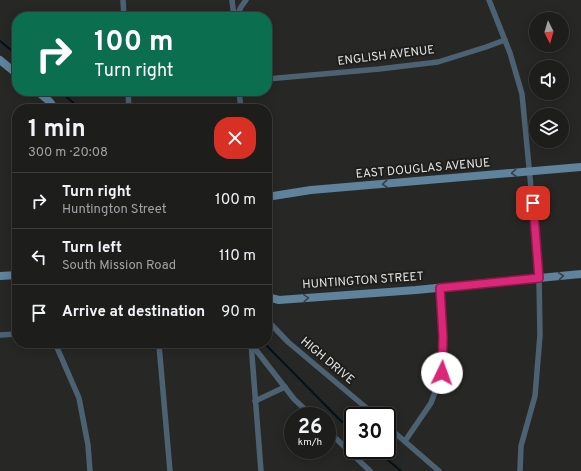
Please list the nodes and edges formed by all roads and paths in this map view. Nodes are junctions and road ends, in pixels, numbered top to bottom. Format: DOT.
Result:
graph roads {
  1 [pos="123,0"];
  2 [pos="232,0"];
  3 [pos="246,0"];
  4 [pos="489,0"];
  5 [pos="124,12"];
  6 [pos="234,12"];
  7 [pos="238,12"];
  8 [pos="505,40"];
  9 [pos="0,60"];
  10 [pos="12,70"];
  11 [pos="272,79"];
  12 [pos="43,96"];
  13 [pos="51,104"];
  14 [pos="581,167"];
  15 [pos="529,171"];
  16 [pos="272,197"];
  17 [pos="581,274"];
  18 [pos="12,275"];
  19 [pos="0,276"];
  20 [pos="539,278"];
  21 [pos="440,288"];
  22 [pos="272,298"];
  23 [pos="272,325"];
  24 [pos="12,334"];
  25 [pos="0,335"];
  26 [pos="57,348"];
  27 [pos="159,348"];
  28 [pos="251,348"];
  29 [pos="255,348"];
  30 [pos="285,388"];
  31 [pos="255,401"];
  32 [pos="302,407"];
  33 [pos="365,407"];
  34 [pos="396,434"];
  35 [pos="336,439"];
  36 [pos="405,441"];
  37 [pos="90,471"];
  38 [pos="170,471"];
  39 [pos="262,471"];
  40 [pos="370,471"];
  41 [pos="439,471"];
  42 [pos="520,471"];
  1 -- 5 [label="street"];
  2 -- 6 [label="street"];
  3 -- 7 [label="street"];
  4 -- 8 [label="street"];
  8 -- 11 [label="street, ENGLISH AVENUE"];
  8 -- 15 [label="street"];
  9 -- 10 [label="street"];
  12 -- 13 [label="street"];
  14 -- 15 [label="street, EAST DOUGLAS AVENUE"];
  15 -- 16 [label="street, EAST DOUGLAS AVENUE, one-way"];
  15 -- 20 [label="street"];
  20 -- 17 [label="street, HUNTINGTON STREET, one-way"];
  18 -- 19 [label="street"];
  20 -- 21 [label="street, HUNTINGTON STREET"];
  20 -- 42 [label="street"];
  22 -- 21 [label="street, HUNTINGTON STREET, one-way"];
  21 -- 36 [label="street"];
  23 -- 33 [label="street, HIGH DRIVE"];
  24 -- 25 [label="street"];
  26 -- 37 [label="street"];
  27 -- 38 [label="street"];
  28 -- 31 [label="street"];
  29 -- 30 [label="street"];
  30 -- 31 [label="street"];
  30 -- 32 [label="street"];
  31 -- 39 [label="street"];
  34 -- 36 [label="street"];
  35 -- 40 [label="street"];
  36 -- 41 [label="street"];
}
